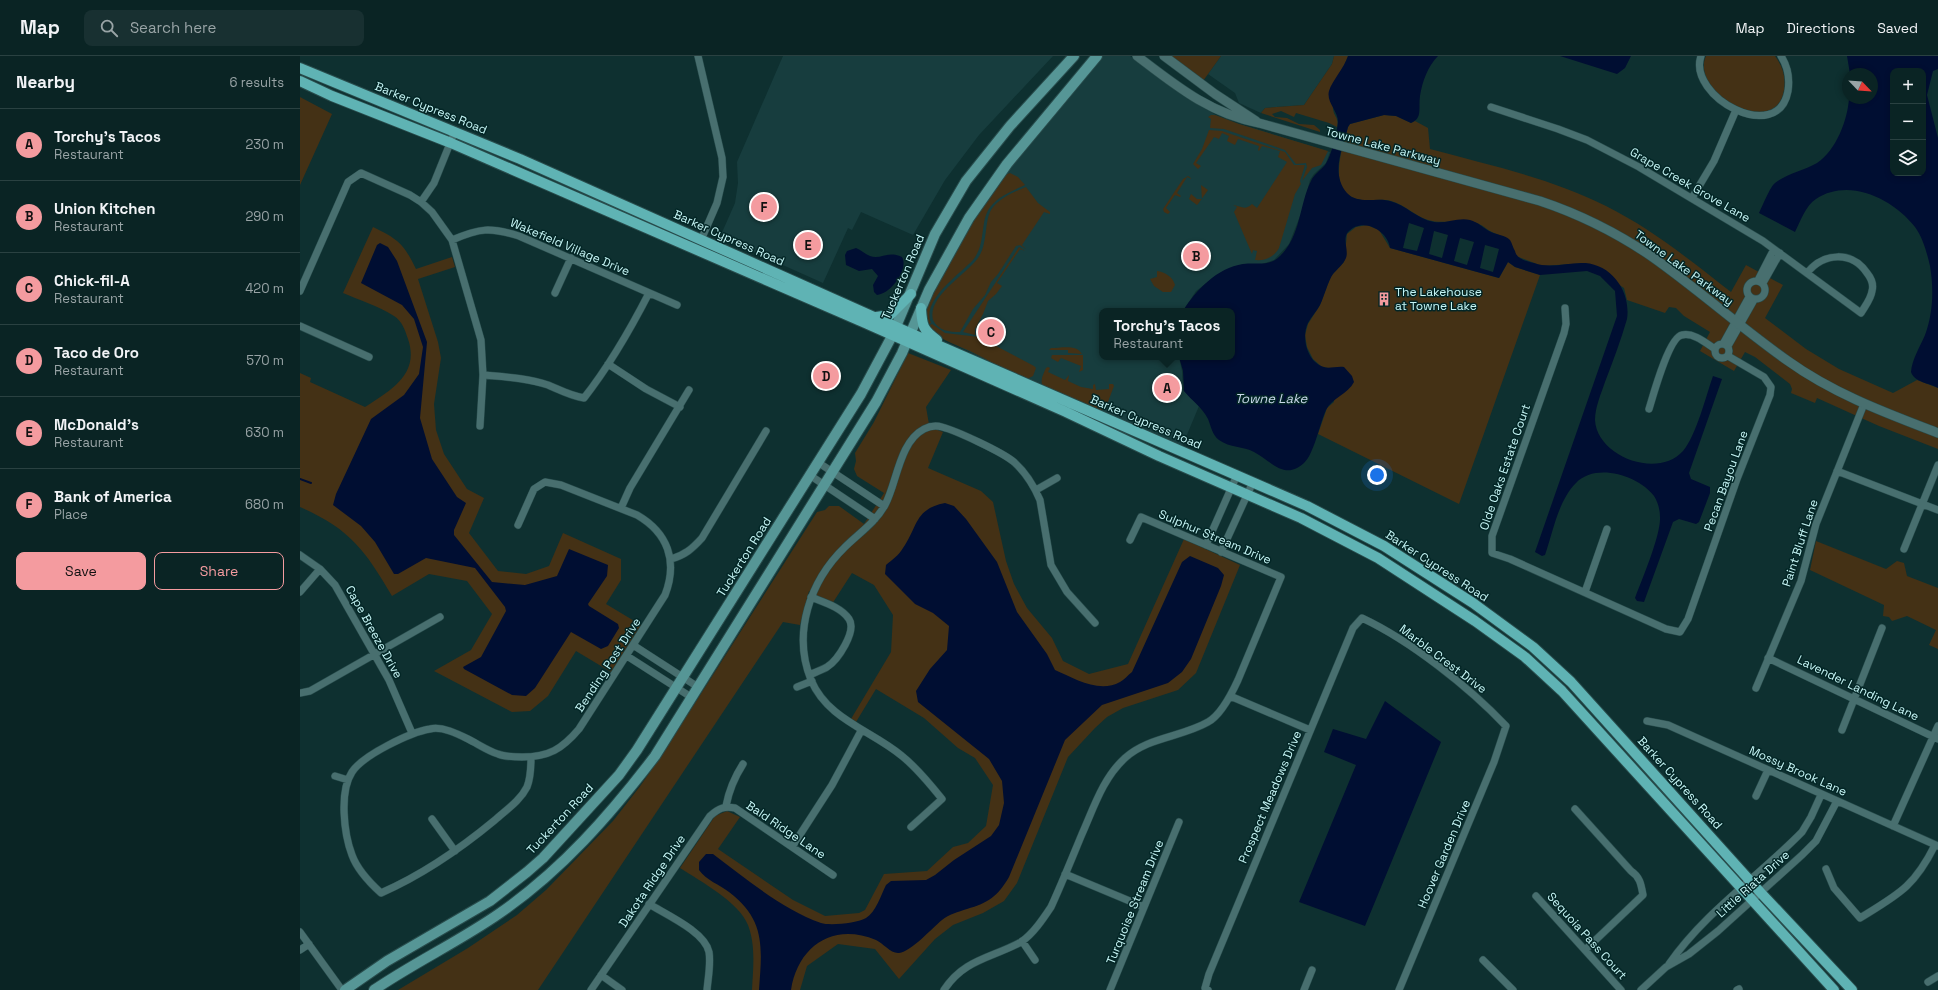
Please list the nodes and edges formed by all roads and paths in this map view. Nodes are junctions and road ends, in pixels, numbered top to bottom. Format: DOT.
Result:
graph roads {
  1 [pos="698,56"];
  2 [pos="1074,56"];
  3 [pos="1097,56"];
  4 [pos="1137,56"];
  5 [pos="1164,56"];
  6 [pos="1701,56"];
  7 [pos="1781,56"];
  8 [pos="300,68"];
  9 [pos="300,81"];
  10 [pos="1215,94"];
  11 [pos="1208,106"];
  12 [pos="1491,107"];
  13 [pos="1736,110"];
  14 [pos="1259,123"];
  15 [pos="455,131"];
  16 [pos="451,143"];
  17 [pos="538,167"];
  18 [pos="534,179"];
  19 [pos="1692,198"];
  20 [pos="421,202"];
  21 [pos="628,207"];
  22 [pos="623,219"];
  23 [pos="659,234"];
  24 [pos="452,240"];
  25 [pos="701,240"];
  26 [pos="1777,251"];
  27 [pos="571,258"];
  28 [pos="1807,273"];
  29 [pos="1760,282"];
  30 [pos="300,291"];
  31 [pos="649,292"];
  32 [pos="555,293"];
  33 [pos="910,294"];
  34 [pos="1751,298"];
  35 [pos="677,305"];
  36 [pos="921,308"];
  37 [pos="1565,308"];
  38 [pos="876,318"];
  39 [pos="1738,323"];
  40 [pos="300,326"];
  41 [pos="894,331"];
  42 [pos="908,338"];
  43 [pos="1726,345"];
  44 [pos="1715,349"];
  45 [pos="954,352"];
  46 [pos="1728,356"];
  47 [pos="369,357"];
  48 [pos="608,364"];
  49 [pos="483,376"];
  50 [pos="689,390"];
  51 [pos="1864,404"];
  52 [pos="1049,405"];
  53 [pos="680,407"];
  54 [pos="1648,409"];
  55 [pos="1105,418"];
  56 [pos="480,426"];
  57 [pos="766,431"];
  58 [pos="1938,433"];
  59 [pos="819,463"];
  60 [pos="1938,465"];
  61 [pos="1837,471"];
  62 [pos="833,472"];
  63 [pos="1237,475"];
  64 [pos="811,476"];
  65 [pos="1057,478"];
  66 [pos="1253,482"];
  67 [pos="849,484"];
  68 [pos="826,485"];
  69 [pos="1232,487"];
  70 [pos="1036,490"];
  71 [pos="864,494"];
  72 [pos="1247,494"];
  73 [pos="841,495"];
  74 [pos="1922,504"];
  75 [pos="856,506"];
  76 [pos="884,506"];
  77 [pos="621,508"];
  78 [pos="1938,510"];
  79 [pos="878,516"];
  80 [pos="518,525"];
  81 [pos="1607,529"];
  82 [pos="1130,540"];
  83 [pos="1206,545"];
  84 [pos="1904,549"];
  85 [pos="1221,552"];
  86 [pos="300,555"];
  87 [pos="671,559"];
  88 [pos="320,569"];
  89 [pos="300,592"];
  90 [pos="1585,592"];
  91 [pos="811,597"];
  92 [pos="1484,611"];
  93 [pos="440,618"];
  94 [pos="1362,618"];
  95 [pos="1475,621"];
  96 [pos="1095,623"];
  97 [pos="1882,628"];
  98 [pos="1680,632"];
  99 [pos="633,645"];
  100 [pos="375,655"];
  101 [pos="627,656"];
  102 [pos="1768,658"];
  103 [pos="654,659"];
  104 [pos="666,666"];
  105 [pos="648,669"];
  106 [pos="659,676"];
  107 [pos="683,677"];
  108 [pos="811,678"];
  109 [pos="698,687"];
  110 [pos="797,687"];
  111 [pos="677,688"];
  112 [pos="1756,688"];
  113 [pos="300,693"];
  114 [pos="1230,696"];
  115 [pos="691,697"];
  116 [pos="1854,699"];
  117 [pos="1647,721"];
  118 [pos="1506,726"];
  119 [pos="1938,726"];
  120 [pos="1310,730"];
  121 [pos="1842,730"];
  122 [pos="861,731"];
  123 [pos="412,733"];
  124 [pos="1622,737"];
  125 [pos="1935,737"];
  126 [pos="1613,746"];
  127 [pos="531,757"];
  128 [pos="744,764"];
  129 [pos="1768,770"];
  130 [pos="335,776"];
  131 [pos="348,780"];
  132 [pos="1821,794"];
  133 [pos="1756,796"];
  134 [pos="1837,801"];
  135 [pos="726,806"];
  136 [pos="1575,809"];
  137 [pos="432,819"];
  138 [pos="1179,822"];
  139 [pos="1893,826"];
  140 [pos="911,827"];
  141 [pos="1937,845"];
  142 [pos="792,847"];
  143 [pos="454,851"];
  144 [pos="1826,869"];
  145 [pos="527,872"];
  146 [pos="1065,874"];
  147 [pos="833,875"];
  148 [pos="1750,881"];
  149 [pos="536,885"];
  150 [pos="1741,888"];
  151 [pos="1761,893"];
  152 [pos="1536,896"];
  153 [pos="1752,901"];
  154 [pos="649,904"];
  155 [pos="1144,907"];
  156 [pos="300,932"];
  157 [pos="1022,941"];
  158 [pos="309,944"];
  159 [pos="300,950"];
  160 [pos="1585,950"];
  161 [pos="1035,960"];
  162 [pos="1483,960"];
  163 [pos="1666,967"];
  164 [pos="1312,970"];
  165 [pos="601,975"];
  166 [pos="1938,976"];
  167 [pos="1928,982"];
  168 [pos="1207,989"];
  169 [pos="344,990"];
  170 [pos="374,990"];
  171 [pos="591,990"];
  172 [pos="622,990"];
  173 [pos="707,990"];
  174 [pos="944,990"];
  175 [pos="1110,990"];
  176 [pos="1304,990"];
  177 [pos="1399,990"];
  178 [pos="1512,990"];
  179 [pos="1622,990"];
  180 [pos="1641,990"];
  181 [pos="1834,990"];
  182 [pos="1852,990"];
  1 -- 25 [label="street"];
  2 -- 33 [label="main road, Tuckerton Road"];
  3 -- 36 [label="main road"];
  4 -- 11 [label="street, Towne Lake Parkway"];
  5 -- 10 [label="street, Towne Lake Parkway"];
  6 -- 13 [label="street"];
  7 -- 13 [label="street"];
  8 -- 15 [label="main road, Barker Cypress Road"];
  9 -- 16 [label="main road, Barker Cypress Road"];
  10 -- 11 [label="street"];
  10 -- 14 [label="street, Towne Lake Parkway"];
  11 -- 14 [label="street, Towne Lake Parkway"];
  12 -- 19 [label="street, Grape Creek Grove Lane"];
  13 -- 19 [label="street"];
  14 -- 39 [label="street, Towne Lake Parkway"];
  15 -- 16 [label="street"];
  15 -- 17 [label="main road, Barker Cypress Road"];
  16 -- 18 [label="main road, Barker Cypress Road"];
  16 -- 20 [label="street"];
  17 -- 18 [label="main road"];
  17 -- 21 [label="main road, Barker Cypress Road"];
  18 -- 22 [label="main road, Barker Cypress Road"];
  19 -- 26 [label="street, Grape Creek Grove Lane"];
  20 -- 24 [label="street"];
  20 -- 30 [label="street"];
  21 -- 22 [label="main road"];
  21 -- 25 [label="main road, Barker Cypress Road"];
  22 -- 23 [label="main road, Barker Cypress Road"];
  23 -- 25 [label="main road"];
  23 -- 41 [label="main road, Barker Cypress Road"];
  24 -- 27 [label="street, Wakefield Village Drive"];
  24 -- 49 [label="street"];
  25 -- 38 [label="main road, Barker Cypress Road"];
  26 -- 28 [label="street, Grape Creek Grove Lane"];
  26 -- 29 [label="street"];
  27 -- 31 [label="street, Wakefield Village Drive"];
  27 -- 32 [label="street"];
  28 -- 28 [label="street, Grape Creek Grove Lane"];
  29 -- 34 [label="street"];
  29 -- 34 [label="street"];
  31 -- 35 [label="street, Wakefield Village Drive"];
  31 -- 48 [label="street"];
  33 -- 38 [label="main road"];
  33 -- 41 [label="main road, Tuckerton Road"];
  34 -- 39 [label="street"];
  36 -- 42 [label="main road"];
  36 -- 45 [label="main road"];
  37 -- 90 [label="street, Olde Oaks Estate Court"];
  38 -- 41 [label="main road, Barker Cypress Road"];
  39 -- 43 [label="street"];
  39 -- 51 [label="street, Towne Lake Parkway"];
  40 -- 47 [label="street"];
  41 -- 42 [label="main road, Barker Cypress Road"];
  41 -- 59 [label="main road, Tuckerton Road"];
  42 -- 45 [label="main road, Barker Cypress Road"];
  42 -- 52 [label="main road, Barker Cypress Road"];
  42 -- 62 [label="main road"];
  43 -- 44 [label="street"];
  43 -- 46 [label="street"];
  44 -- 46 [label="street, Pecan Bayou Lane"];
  44 -- 54 [label="street"];
  45 -- 55 [label="main road, Barker Cypress Road"];
  46 -- 98 [label="street, Pecan Bayou Lane"];
  48 -- 49 [label="street"];
  48 -- 53 [label="street"];
  49 -- 56 [label="street"];
  50 -- 53 [label="street"];
  51 -- 58 [label="street, Towne Lake Parkway"];
  51 -- 61 [label="street, Paint Bluff Lane"];
  52 -- 55 [label="main road"];
  52 -- 69 [label="main road, Barker Cypress Road"];
  53 -- 77 [label="street"];
  55 -- 63 [label="main road, Barker Cypress Road"];
  57 -- 87 [label="street"];
  59 -- 62 [label="street"];
  59 -- 64 [label="main road, Tuckerton Road"];
  60 -- 74 [label="street"];
  61 -- 74 [label="street"];
  61 -- 102 [label="street, Paint Bluff Lane"];
  62 -- 67 [label="street"];
  62 -- 68 [label="main road"];
  63 -- 66 [label="main road, Barker Cypress Road"];
  63 -- 69 [label="street"];
  64 -- 68 [label="street"];
  64 -- 107 [label="main road, Tuckerton Road"];
  65 -- 70 [label="street"];
  66 -- 72 [label="street"];
  66 -- 92 [label="main road, Barker Cypress Road"];
  67 -- 71 [label="street"];
  67 -- 73 [label="street"];
  68 -- 73 [label="street"];
  68 -- 109 [label="main road"];
  69 -- 72 [label="main road, Barker Cypress Road"];
  69 -- 83 [label="street"];
  70 -- 76 [label="street"];
  70 -- 96 [label="street"];
  71 -- 75 [label="street"];
  71 -- 76 [label="street"];
  72 -- 85 [label="street"];
  72 -- 95 [label="main road, Barker Cypress Road"];
  73 -- 75 [label="street"];
  74 -- 78 [label="street"];
  74 -- 84 [label="street"];
  75 -- 79 [label="street"];
  76 -- 79 [label="street"];
  77 -- 80 [label="street, Bending Post Drive"];
  77 -- 87 [label="street, Bending Post Drive"];
  79 -- 91 [label="street"];
  81 -- 90 [label="street"];
  82 -- 83 [label="street, Sulphur Stream Drive"];
  83 -- 85 [label="street, Sulphur Stream Drive"];
  85 -- 114 [label="street, Sulphur Stream Drive"];
  86 -- 88 [label="street, Cape Breeze Drive"];
  87 -- 99 [label="street, Bending Post Drive"];
  88 -- 89 [label="street"];
  88 -- 100 [label="street, Cape Breeze Drive"];
  90 -- 98 [label="street, Olde Oaks Estate Court"];
  91 -- 108 [label="street"];
  91 -- 108 [label="street"];
  92 -- 95 [label="main road"];
  92 -- 124 [label="main road, Barker Cypress Road"];
  93 -- 100 [label="street"];
  94 -- 118 [label="street, Marble Crest Drive"];
  94 -- 120 [label="street, Prospect Meadows Drive"];
  95 -- 126 [label="main road, Barker Cypress Road"];
  97 -- 116 [label="street"];
  99 -- 101 [label="street, Bending Post Drive"];
  99 -- 103 [label="street"];
  100 -- 113 [label="street"];
  100 -- 123 [label="street, Cape Breeze Drive"];
  101 -- 105 [label="street"];
  101 -- 127 [label="street, Bending Post Drive"];
  102 -- 112 [label="street, Paint Bluff Lane"];
  102 -- 116 [label="street, Lavender Landing Lane"];
  103 -- 104 [label="street"];
  103 -- 105 [label="street"];
  104 -- 106 [label="street"];
  104 -- 107 [label="street"];
  105 -- 106 [label="street"];
  106 -- 111 [label="street"];
  107 -- 109 [label="street"];
  107 -- 111 [label="main road, Tuckerton Road"];
  108 -- 110 [label="street"];
  108 -- 122 [label="street"];
  109 -- 115 [label="main road"];
  111 -- 115 [label="street"];
  111 -- 145 [label="main road, Tuckerton Road"];
  114 -- 120 [label="street"];
  114 -- 146 [label="street"];
  115 -- 149 [label="main road"];
  116 -- 121 [label="street"];
  116 -- 125 [label="street, Lavender Landing Lane"];
  117 -- 129 [label="street, Mossy Brook Lane"];
  118 -- 177 [label="street, Hoover Garden Drive"];
  119 -- 125 [label="street"];
  120 -- 168 [label="street, Prospect Meadows Drive"];
  122 -- 140 [label="street"];
  122 -- 142 [label="street"];
  123 -- 127 [label="street, Bending Post Drive"];
  123 -- 131 [label="street, Bending Post Drive"];
  124 -- 126 [label="main road"];
  124 -- 148 [label="main road, Barker Cypress Road"];
  125 -- 139 [label="street"];
  126 -- 150 [label="main road, Barker Cypress Road"];
  127 -- 143 [label="street"];
  128 -- 135 [label="street"];
  129 -- 132 [label="street, Mossy Brook Lane"];
  129 -- 133 [label="street"];
  130 -- 131 [label="street"];
  131 -- 143 [label="street"];
  132 -- 134 [label="street, Mossy Brook Lane"];
  132 -- 148 [label="street, Little Riata Drive"];
  134 -- 139 [label="street, Mossy Brook Lane"];
  134 -- 151 [label="street, Little Riata Drive"];
  135 -- 142 [label="street, Bald Ridge Lane"];
  135 -- 154 [label="street, Dakota Ridge Drive"];
  136 -- 160 [label="street"];
  137 -- 143 [label="street"];
  138 -- 155 [label="street, Turquoise Stream Drive"];
  139 -- 141 [label="street, Mossy Brook Lane"];
  141 -- 144 [label="street"];
  142 -- 147 [label="street, Bald Ridge Lane"];
  145 -- 149 [label="main road"];
  145 -- 169 [label="main road, Tuckerton Road"];
  146 -- 155 [label="street"];
  146 -- 157 [label="street"];
  148 -- 150 [label="street, Little Riata Drive"];
  148 -- 151 [label="main road, Barker Cypress Road"];
  149 -- 170 [label="main road"];
  150 -- 153 [label="main road, Barker Cypress Road"];
  150 -- 163 [label="street, Little Riata Drive"];
  151 -- 153 [label="street, Little Riata Drive"];
  151 -- 182 [label="main road, Barker Cypress Road"];
  152 -- 160 [label="street, Sequoia Pass Court"];
  153 -- 163 [label="street, Little Riata Drive"];
  153 -- 181 [label="main road, Barker Cypress Road"];
  154 -- 165 [label="street, Dakota Ridge Drive"];
  154 -- 173 [label="street"];
  155 -- 175 [label="street, Turquoise Stream Drive"];
  156 -- 158 [label="street"];
  157 -- 161 [label="street"];
  157 -- 174 [label="street"];
  158 -- 159 [label="street"];
  158 -- 169 [label="street"];
  160 -- 179 [label="street, Sequoia Pass Court"];
  162 -- 178 [label="street"];
  163 -- 180 [label="street, Little Riata Drive"];
  164 -- 176 [label="street"];
  165 -- 171 [label="street, Dakota Ridge Drive"];
  165 -- 172 [label="street"];
  166 -- 167 [label="street"];
}
